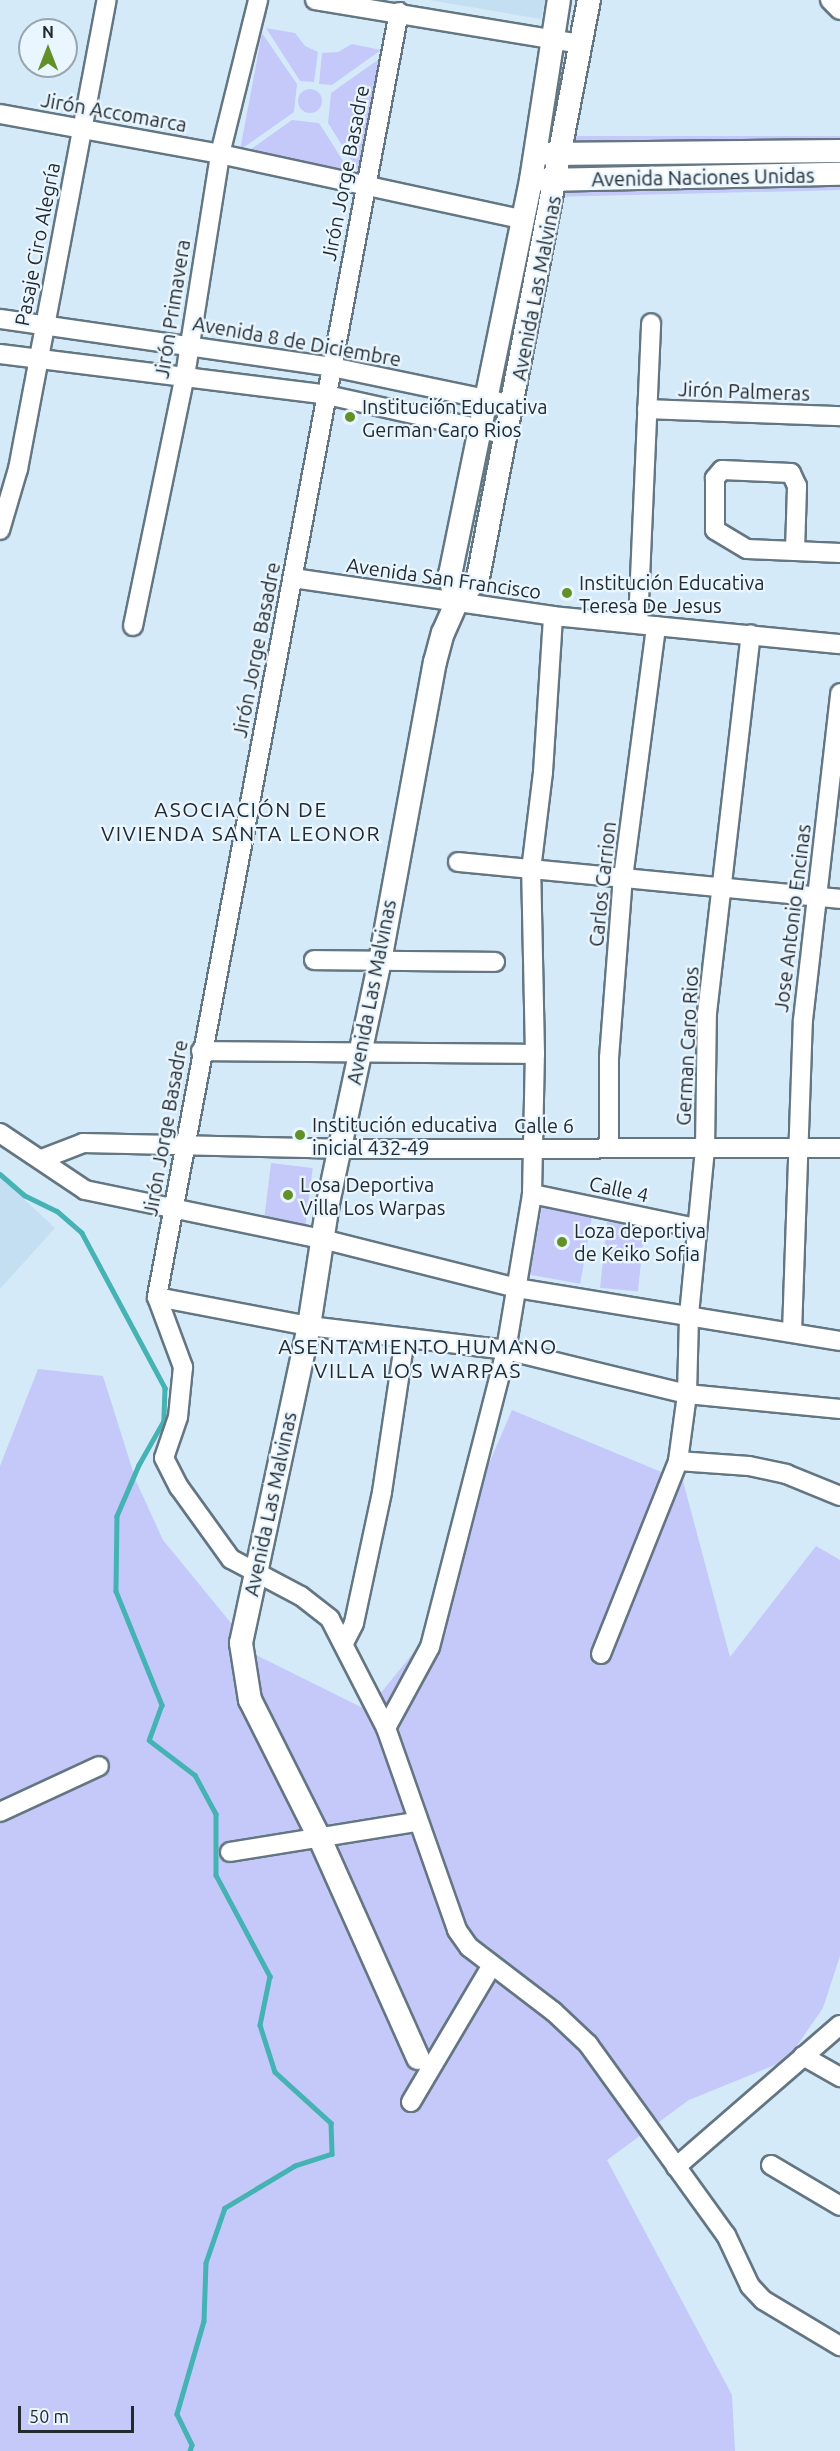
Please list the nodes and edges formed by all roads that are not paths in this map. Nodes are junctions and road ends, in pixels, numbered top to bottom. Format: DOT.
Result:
graph roads {
  1 [pos="107,0"];
  2 [pos="258,0"];
  3 [pos="315,0"];
  4 [pos="559,0"];
  5 [pos="589,0"];
  6 [pos="830,0"];
  7 [pos="840,10"];
  8 [pos="399,12"];
  9 [pos="552,38"];
  10 [pos="581,44"];
  11 [pos="0,114"];
  12 [pos="83,129"];
  13 [pos="840,152"];
  14 [pos="534,153"];
  15 [pos="220,154"];
  16 [pos="562,156"];
  17 [pos="840,174"];
  18 [pos="557,179"];
  19 [pos="531,180"];
  20 [pos="365,184"];
  21 [pos="521,219"];
  22 [pos="0,319"];
  23 [pos="651,323"];
  24 [pos="45,326"];
  25 [pos="190,345"];
  26 [pos="0,354"];
  27 [pos="36,360"];
  28 [pos="332,367"];
  29 [pos="185,376"];
  30 [pos="327,395"];
  31 [pos="487,399"];
  32 [pos="514,405"];
  33 [pos="647,409"];
  34 [pos="840,416"];
  35 [pos="480,429"];
  36 [pos="507,435"];
  37 [pos="0,530"];
  38 [pos="795,551"];
  39 [pos="840,552"];
  40 [pos="292,578"];
  41 [pos="456,604"];
  42 [pos="553,616"];
  43 [pos="638,624"];
  44 [pos="656,626"];
  45 [pos="133,627"];
  46 [pos="751,635"];
  47 [pos="840,644"];
  48 [pos="840,693"];
  49 [pos="835,779"];
  50 [pos="458,862"];
  51 [pos="531,870"];
  52 [pos="623,878"];
  53 [pos="721,888"];
  54 [pos="819,897"];
  55 [pos="840,899"];
  56 [pos="314,960"];
  57 [pos="380,961"];
  58 [pos="495,962"];
  59 [pos="201,1051"];
  60 [pos="360,1053"];
  61 [pos="535,1054"];
  62 [pos="0,1133"];
  63 [pos="187,1144"];
  64 [pos="534,1147"];
  65 [pos="609,1148"];
  66 [pos="840,1148"];
  67 [pos="340,1149"];
  68 [pos="705,1149"];
  69 [pos="798,1150"];
  70 [pos="42,1159"];
  71 [pos="532,1194"];
  72 [pos="174,1207"];
  73 [pos="696,1228"];
  74 [pos="322,1239"];
  75 [pos="517,1288"];
  76 [pos="157,1297"];
  77 [pos="689,1315"];
  78 [pos="309,1326"];
  79 [pos="792,1332"];
  80 [pos="405,1338"];
  81 [pos="840,1341"];
  82 [pos="506,1350"];
  83 [pos="687,1394"];
  84 [pos="840,1409"];
  85 [pos="678,1461"];
  86 [pos="840,1496"];
  87 [pos="254,1573"];
  88 [pos="344,1643"];
  89 [pos="601,1654"];
  90 [pos="386,1728"];
  91 [pos="99,1766"];
  92 [pos="0,1812"];
  93 [pos="416,1822"];
  94 [pos="319,1837"];
  95 [pos="230,1852"];
  96 [pos="492,1965"];
  97 [pos="840,2025"];
  98 [pos="802,2056"];
  99 [pos="418,2058"];
  100 [pos="840,2077"];
  101 [pos="411,2102"];
  102 [pos="771,2165"];
  103 [pos="676,2167"];
  104 [pos="840,2206"];
  105 [pos="840,2346"];
  1 -- 12 [label="street, Pasaje Ciro Alegría"];
  2 -- 15 [label="street, Jirón Primavera"];
  3 -- 8 [label="street"];
  4 -- 9 [label="street, Avenida Las Malvinas"];
  5 -- 10 [label="street, Avenida Las Malvinas"];
  6 -- 7 [label="street"];
  8 -- 9 [label="street"];
  8 -- 20 [label="street, Jirón Jorge Basadre"];
  9 -- 10 [label="street"];
  9 -- 14 [label="street, Avenida Las Malvinas"];
  10 -- 16 [label="street, Avenida Las Malvinas"];
  11 -- 12 [label="street, Jirón Accomarca"];
  12 -- 15 [label="street, Jirón Accomarca"];
  12 -- 24 [label="street, Pasaje Ciro Alegría"];
  13 -- 16 [label="street, Avenida Naciones Unidas"];
  14 -- 16 [label="street, Avenida Naciones Unidas"];
  14 -- 19 [label="street, Avenida Las Malvinas"];
  15 -- 20 [label="street, Jirón Accomarca"];
  15 -- 25 [label="street, Jirón Primavera"];
  16 -- 18 [label="street, Avenida Las Malvinas"];
  17 -- 18 [label="street, Avenida Naciones Unidas"];
  18 -- 19 [label="street, Avenida Naciones Unidas"];
  18 -- 32 [label="street, Avenida Las Malvinas"];
  19 -- 21 [label="street, Avenida Las Malvinas"];
  20 -- 21 [label="street, Jirón Accomarca"];
  20 -- 28 [label="street, Jirón Jorge Basadre"];
  21 -- 31 [label="street, Avenida Las Malvinas"];
  22 -- 24 [label="street, Avenida 8 de Diciembre"];
  23 -- 33 [label="street"];
  24 -- 25 [label="street, Avenida 8 de Diciembre"];
  24 -- 27 [label="street, Pasaje Ciro Alegría"];
  25 -- 28 [label="street, Avenida 8 de Diciembre"];
  25 -- 29 [label="street, Jirón Primavera"];
  26 -- 27 [label="street"];
  27 -- 29 [label="street"];
  27 -- 37 [label="street, Pasaje Ciro Alegría"];
  28 -- 30 [label="street, Jirón Jorge Basadre"];
  28 -- 31 [label="street, Avenida 8 de Diciembre"];
  29 -- 30 [label="street"];
  29 -- 45 [label="street, Jirón Primavera"];
  30 -- 35 [label="street"];
  30 -- 40 [label="street, Jirón Jorge Basadre"];
  31 -- 32 [label="street, Avenida 8 de Diciembre"];
  31 -- 35 [label="street, Avenida Las Malvinas"];
  32 -- 36 [label="street, Avenida Las Malvinas"];
  33 -- 34 [label="street, Jirón Palmeras"];
  33 -- 43 [label="street"];
  35 -- 36 [label="street"];
  35 -- 41 [label="street, Avenida Las Malvinas"];
  36 -- 41 [label="street, Avenida Las Malvinas"];
  38 -- 38 [label="street"];
  38 -- 39 [label="street"];
  40 -- 41 [label="street, Avenida San Francisco"];
  40 -- 59 [label="street, Jirón Jorge Basadre"];
  41 -- 42 [label="street, Avenida San Francisco"];
  41 -- 57 [label="street, Avenida Las Malvinas"];
  42 -- 43 [label="street, Avenida San Francisco"];
  42 -- 51 [label="street"];
  43 -- 44 [label="street, Avenida San Francisco"];
  44 -- 46 [label="street, Avenida San Francisco"];
  44 -- 52 [label="street, Carlos Carrion"];
  46 -- 47 [label="street, Avenida San Francisco"];
  46 -- 53 [label="street, German Caro Rios"];
  48 -- 49 [label="street, Jose Antonio Encinas"];
  49 -- 54 [label="street, Jose Antonio Encinas"];
  50 -- 51 [label="street"];
  51 -- 52 [label="street"];
  51 -- 61 [label="street"];
  52 -- 53 [label="street"];
  52 -- 65 [label="street, Carlos Carrion"];
  53 -- 54 [label="street"];
  53 -- 68 [label="street, German Caro Rios"];
  54 -- 55 [label="street"];
  54 -- 69 [label="street, Jose Antonio Encinas"];
  56 -- 57 [label="street"];
  57 -- 58 [label="street"];
  57 -- 60 [label="street, Avenida Las Malvinas"];
  59 -- 60 [label="street"];
  59 -- 63 [label="street, Jirón Jorge Basadre"];
  60 -- 61 [label="street"];
  60 -- 67 [label="street, Avenida Las Malvinas"];
  61 -- 64 [label="street"];
  62 -- 70 [label="street"];
  63 -- 67 [label="street, Calle 6"];
  63 -- 70 [label="street, Calle 6"];
  63 -- 72 [label="street, Jirón Jorge Basadre"];
  64 -- 65 [label="street, Calle 6"];
  64 -- 67 [label="street, Calle 6"];
  64 -- 71 [label="street"];
  65 -- 68 [label="street, Calle 6"];
  66 -- 69 [label="street, Calle 6"];
  67 -- 74 [label="street, Avenida Las Malvinas"];
  68 -- 69 [label="street, Calle 6"];
  68 -- 73 [label="street, German Caro Rios"];
  69 -- 79 [label="street, Jose Antonio Encinas"];
  70 -- 72 [label="street"];
  71 -- 73 [label="street, Calle 4"];
  71 -- 75 [label="street"];
  72 -- 74 [label="street"];
  72 -- 76 [label="street, Jirón Jorge Basadre"];
  73 -- 77 [label="street, German Caro Rios"];
  74 -- 75 [label="street"];
  74 -- 78 [label="street, Avenida Las Malvinas"];
  75 -- 77 [label="street"];
  75 -- 82 [label="street"];
  76 -- 78 [label="street"];
  76 -- 87 [label="street"];
  77 -- 79 [label="street"];
  77 -- 83 [label="street, German Caro Rios"];
  78 -- 80 [label="street"];
  78 -- 87 [label="street, Avenida Las Malvinas"];
  79 -- 81 [label="street"];
  80 -- 82 [label="street"];
  80 -- 88 [label="street"];
  82 -- 83 [label="street"];
  82 -- 90 [label="street"];
  83 -- 84 [label="street"];
  83 -- 85 [label="street, German Caro Rios"];
  85 -- 86 [label="street"];
  85 -- 89 [label="street, German Caro Rios"];
  87 -- 88 [label="street"];
  87 -- 94 [label="street, Avenida Las Malvinas"];
  88 -- 90 [label="street"];
  90 -- 93 [label="street"];
  91 -- 92 [label="street"];
  93 -- 94 [label="street"];
  93 -- 96 [label="street"];
  94 -- 95 [label="street"];
  94 -- 99 [label="street, Avenida Las Malvinas"];
  96 -- 101 [label="street"];
  96 -- 103 [label="street"];
  97 -- 98 [label="street"];
  98 -- 100 [label="street"];
  98 -- 103 [label="street"];
  102 -- 104 [label="street"];
  103 -- 105 [label="street"];
}
